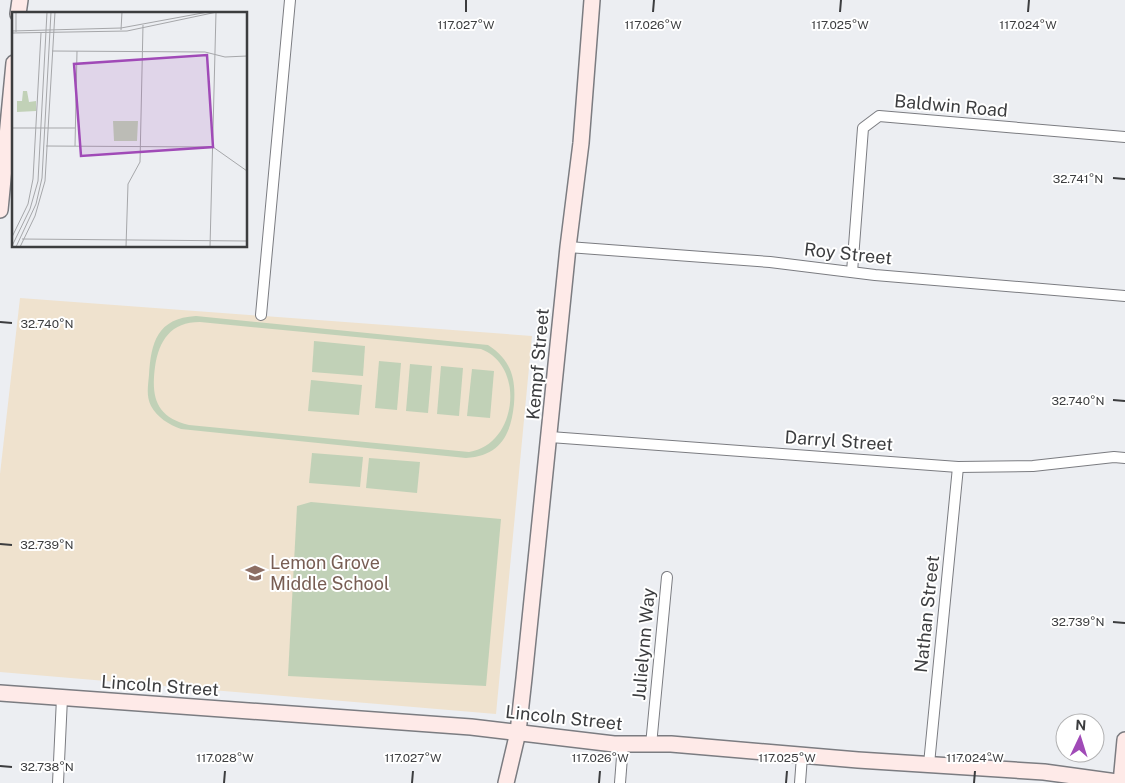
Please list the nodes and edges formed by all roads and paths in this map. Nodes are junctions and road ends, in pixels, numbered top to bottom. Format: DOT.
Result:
graph roads {
  1 [pos="290,0"];
  2 [pos="592,0"];
  3 [pos="12,84"];
  4 [pos="1125,137"];
  5 [pos="0,210"];
  6 [pos="568,247"];
  7 [pos="852,272"];
  8 [pos="1125,296"];
  9 [pos="261,315"];
  10 [pos="550,437"];
  11 [pos="1125,458"];
  12 [pos="958,467"];
  13 [pos="666,577"];
  14 [pos="0,694"];
  15 [pos="62,698"];
  16 [pos="518,732"];
  17 [pos="1125,740"];
  18 [pos="623,744"];
  19 [pos="652,745"];
  20 [pos="802,756"];
  21 [pos="930,764"];
  22 [pos="58,783"];
  23 [pos="506,783"];
  24 [pos="620,783"];
  25 [pos="800,783"];
  26 [pos="1122,783"];
  1 -- 9 [label="street"];
  2 -- 6 [label="street, Kempf Street"];
  3 -- 5 [label="street"];
  4 -- 7 [label="street, Baldwin Road"];
  6 -- 7 [label="street, Roy Street"];
  6 -- 10 [label="street, Kempf Street"];
  7 -- 8 [label="street, Roy Street"];
  10 -- 12 [label="street, Darryl Street"];
  10 -- 16 [label="street, Kempf Street"];
  11 -- 12 [label="street, Darryl Street"];
  12 -- 21 [label="street, Nathan Street"];
  13 -- 19 [label="street, Julielynn Way"];
  14 -- 15 [label="street, Lincoln Street"];
  15 -- 16 [label="street, Lincoln Street"];
  15 -- 22 [label="street"];
  16 -- 18 [label="street, Lincoln Street"];
  16 -- 23 [label="street, Kempf Street"];
  17 -- 26 [label="street"];
  18 -- 19 [label="street, Lincoln Street"];
  18 -- 24 [label="street"];
  19 -- 20 [label="street, Lincoln Street"];
  20 -- 21 [label="street, Lincoln Street"];
  20 -- 25 [label="street"];
  21 -- 26 [label="street, Lincoln Street"];
}
